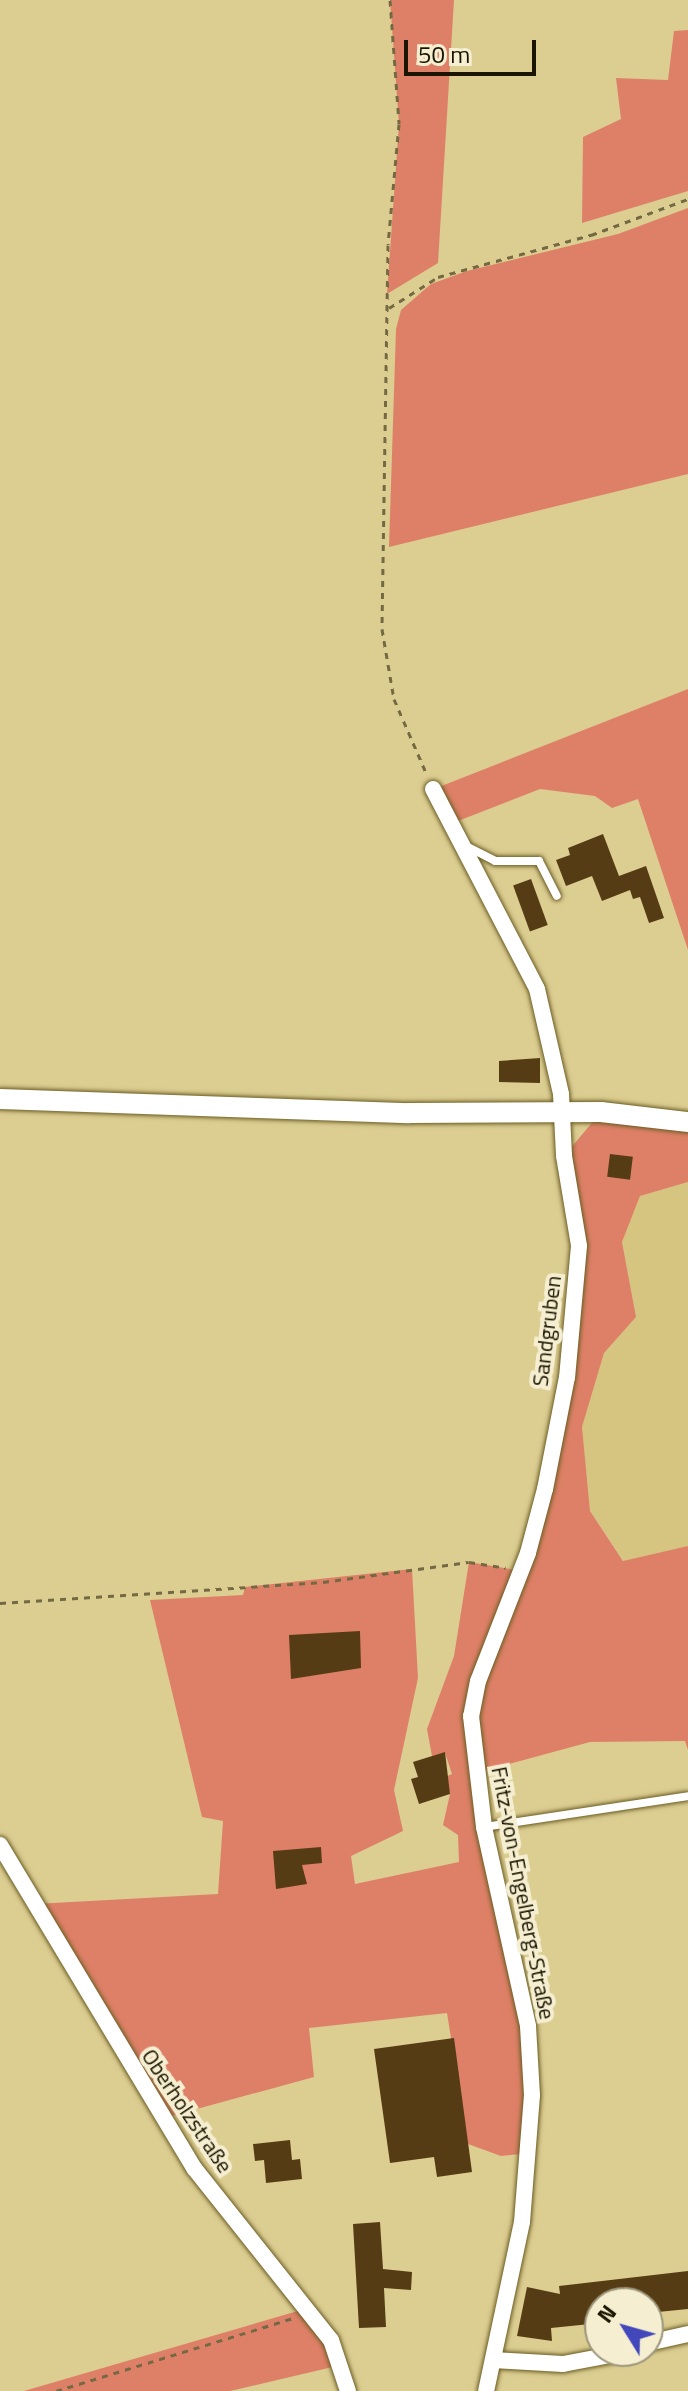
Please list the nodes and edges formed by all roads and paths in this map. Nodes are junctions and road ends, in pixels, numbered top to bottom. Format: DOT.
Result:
graph roads {
  1 [pos="390,0"];
  2 [pos="688,199"];
  3 [pos="387,309"];
  4 [pos="433,789"];
  5 [pos="463,845"];
  6 [pos="557,896"];
  7 [pos="0,1099"];
  8 [pos="562,1112"];
  9 [pos="688,1122"];
  10 [pos="528,1553"];
  11 [pos="521,1571"];
  12 [pos="0,1603"];
  13 [pos="688,1796"];
  14 [pos="484,1827"];
  15 [pos="0,1845"];
  16 [pos="314,2315"];
  17 [pos="688,2334"];
  18 [pos="664,2339"];
  19 [pos="493,2360"];
  20 [pos="584,2360"];
  21 [pos="56,2391"];
  22 [pos="348,2391"];
  23 [pos="486,2391"];
  1 -- 3 [label="path"];
  2 -- 3 [label="path"];
  3 -- 4 [label="path"];
  4 -- 5 [label="street, Sandgruben"];
  5 -- 6 [label="lane"];
  5 -- 8 [label="street, Sandgruben"];
  7 -- 8 [label="street"];
  8 -- 9 [label="street"];
  8 -- 10 [label="street, Sandgruben"];
  10 -- 11 [label="street, Fritz-von-Engelberg-Straße"];
  11 -- 12 [label="path"];
  11 -- 14 [label="street, Fritz-von-Engelberg-Straße"];
  13 -- 14 [label="lane"];
  14 -- 19 [label="street, Fritz-von-Engelberg-Straße"];
  15 -- 16 [label="street, Oberholzstraße"];
  16 -- 21 [label="path"];
  16 -- 22 [label="street, Oberholzstraße"];
  17 -- 18 [label="street"];
  19 -- 20 [label="street"];
  19 -- 23 [label="street, Fritz-von-Engelberg-Straße"];
}
